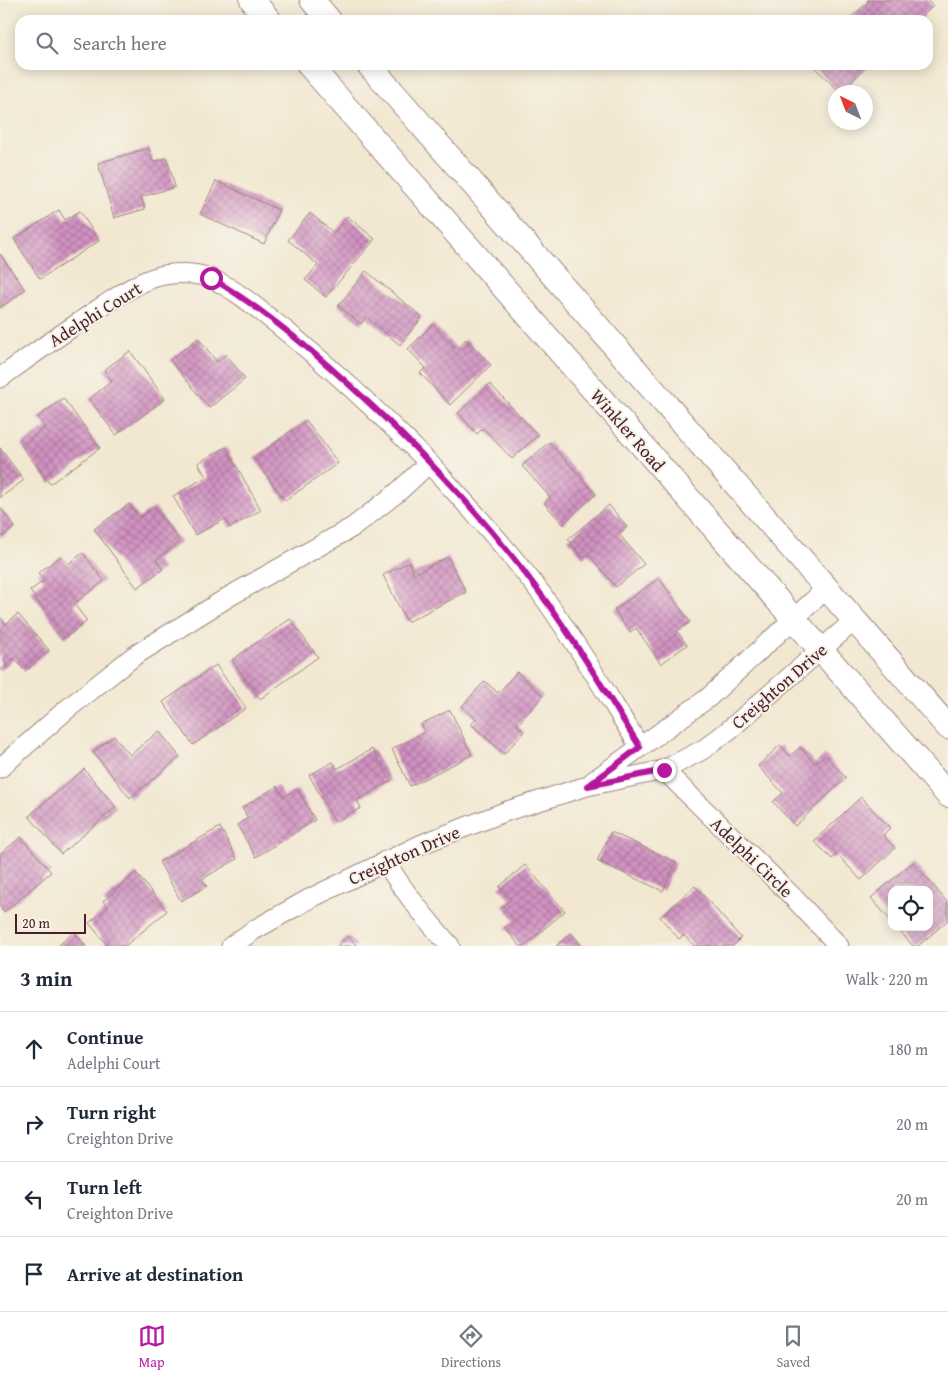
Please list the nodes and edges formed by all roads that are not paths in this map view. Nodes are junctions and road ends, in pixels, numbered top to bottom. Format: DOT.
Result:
graph roads {
  1 [pos="252,0"];
  2 [pos="312,0"];
  3 [pos="265,15"];
  4 [pos="325,15"];
  5 [pos="313,70"];
  6 [pos="373,70"];
  7 [pos="0,378"];
  8 [pos="429,463"];
  9 [pos="828,588"];
  10 [pos="794,618"];
  11 [pos="855,620"];
  12 [pos="821,649"];
  13 [pos="948,727"];
  14 [pos="640,747"];
  15 [pos="0,768"];
  16 [pos="664,770"];
  17 [pos="588,786"];
  18 [pos="948,795"];
  19 [pos="385,861"];
  20 [pos="230,946"];
  21 [pos="450,946"];
  22 [pos="839,946"];
  1 -- 3 [label="street"];
  2 -- 4 [label="street"];
  5 -- 10 [label="street, Winkler Road"];
  6 -- 9 [label="street"];
  7 -- 8 [label="street, Adelphi Court"];
  8 -- 14 [label="street, Adelphi Court"];
  8 -- 15 [label="street"];
  9 -- 10 [label="street, Creighton Drive"];
  9 -- 11 [label="street"];
  10 -- 12 [label="street, Winkler Road"];
  10 -- 14 [label="street, Creighton Drive"];
  11 -- 12 [label="street, Creighton Drive"];
  11 -- 13 [label="street"];
  12 -- 16 [label="street, Creighton Drive"];
  12 -- 18 [label="street, Winkler Road"];
  14 -- 17 [label="street, Creighton Drive"];
  16 -- 17 [label="street, Creighton Drive"];
  16 -- 22 [label="street, Adelphi Circle"];
  17 -- 19 [label="street, Creighton Drive"];
  19 -- 20 [label="street, Creighton Drive"];
  19 -- 21 [label="street"];
}
